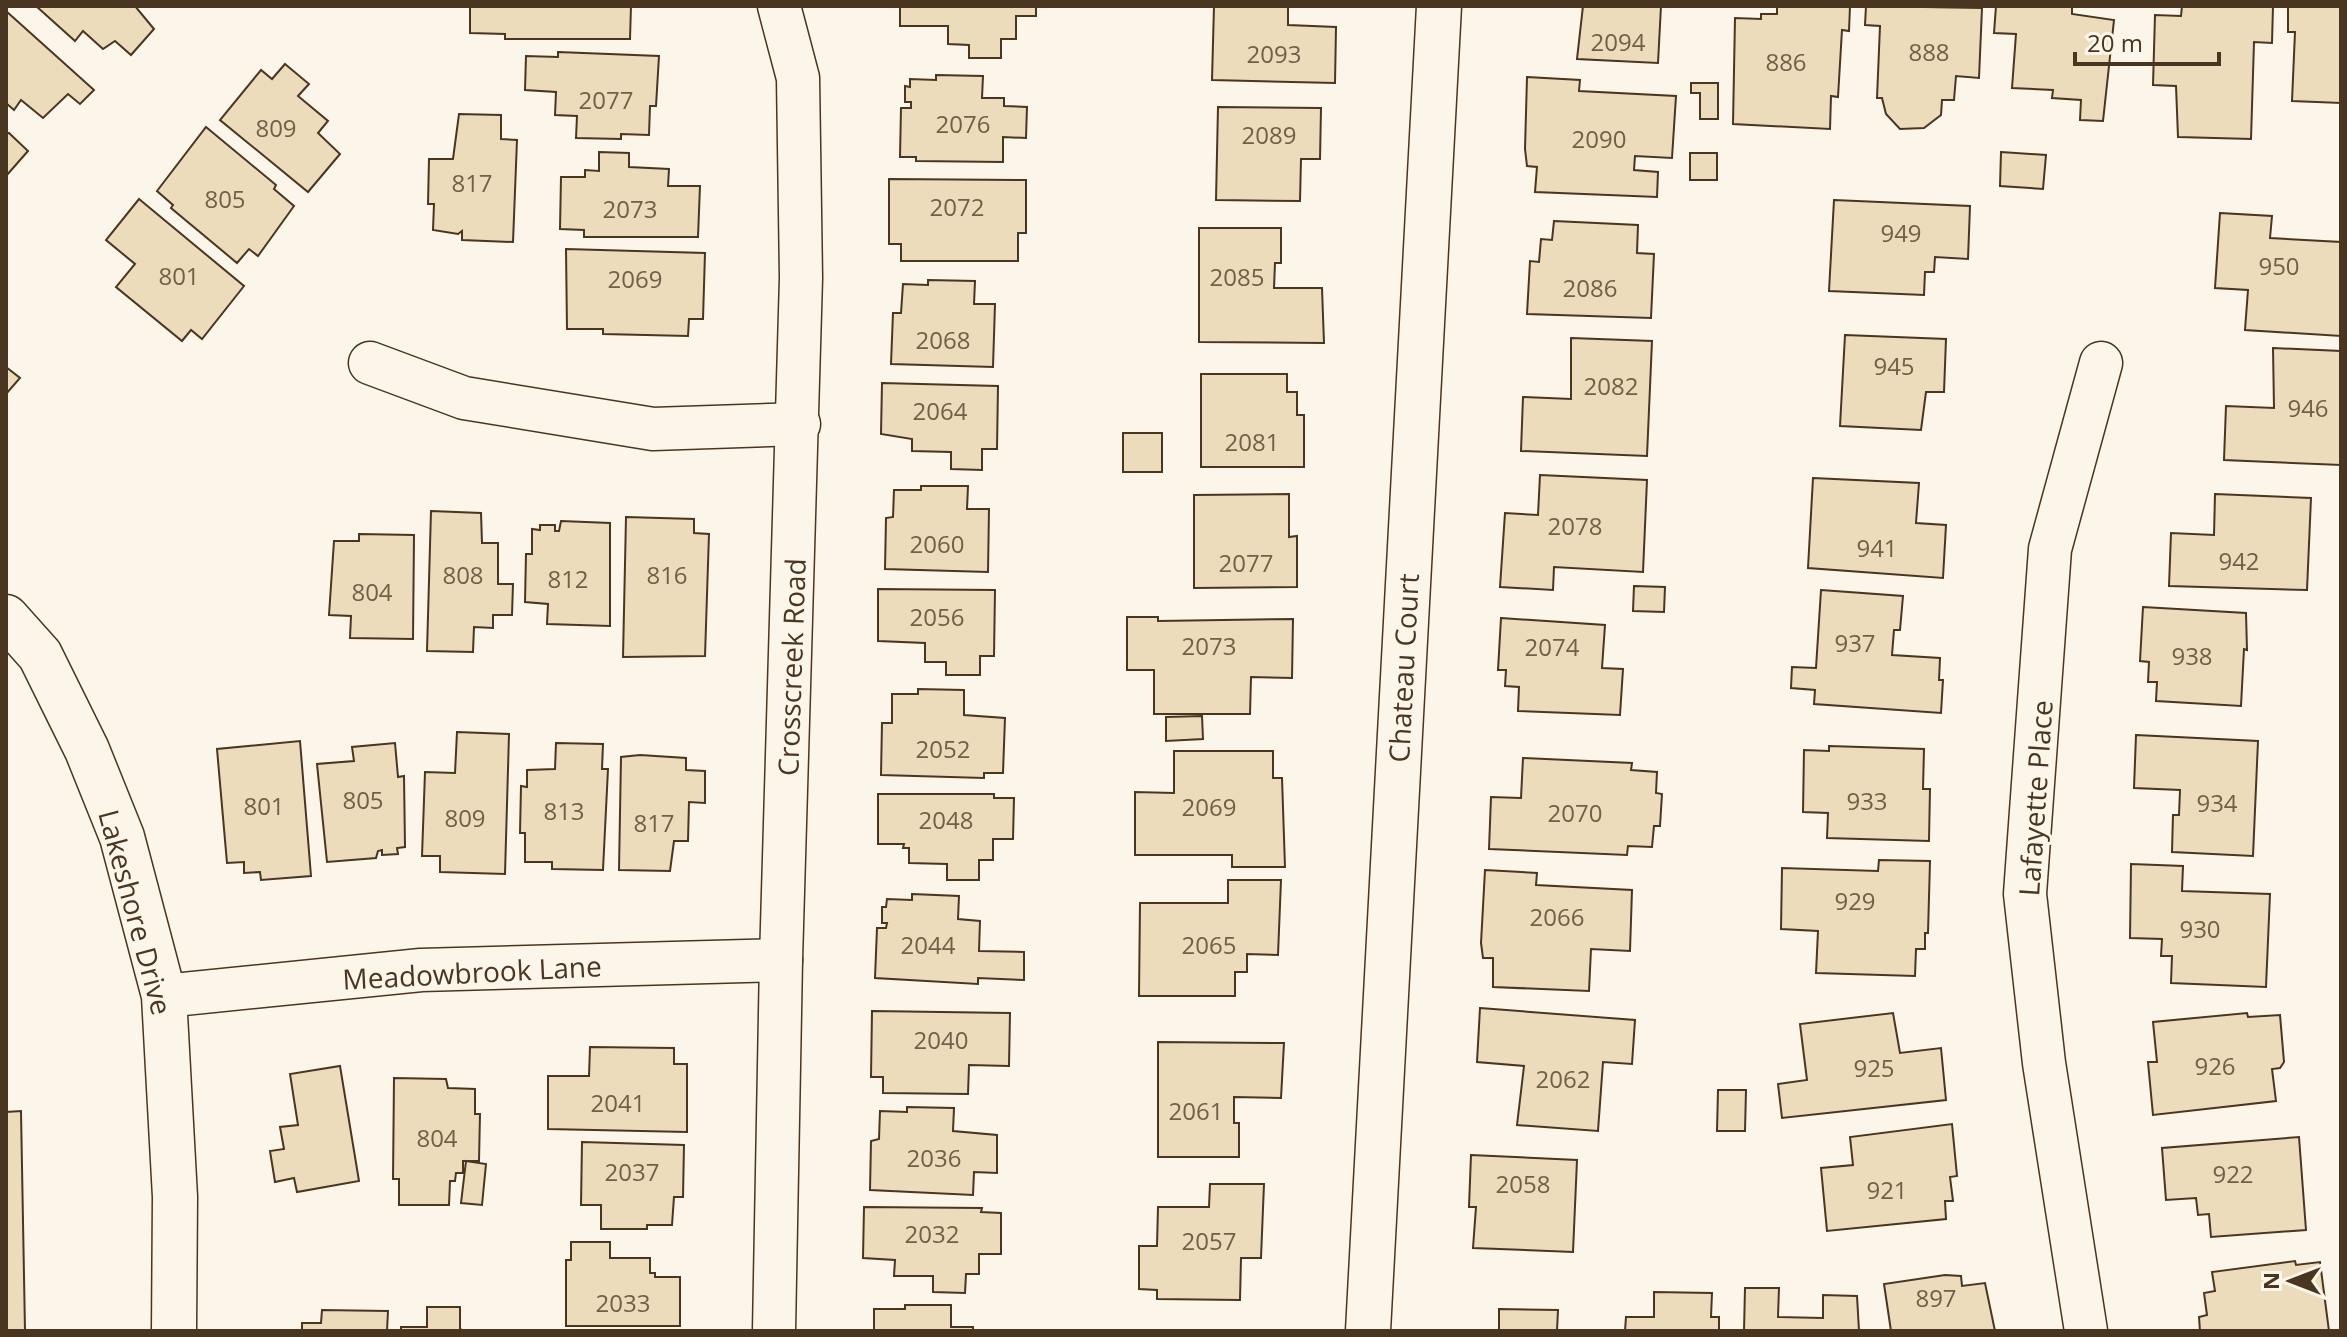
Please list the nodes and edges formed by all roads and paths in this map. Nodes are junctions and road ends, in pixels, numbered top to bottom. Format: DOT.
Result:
graph roads {
  1 [pos="779,6"];
  2 [pos="1439,6"];
  3 [pos="370,363"];
  4 [pos="2101,363"];
  5 [pos="799,424"];
  6 [pos="6,617"];
  7 [pos="781,960"];
  8 [pos="164,996"];
  9 [pos="174,1331"];
  10 [pos="774,1331"];
  11 [pos="1368,1331"];
  12 [pos="2086,1331"];
  1 -- 5 [label="street, Crosscreek Road"];
  2 -- 11 [label="street, Chateau Court"];
  3 -- 5 [label="street"];
  4 -- 12 [label="street, Lafayette Place"];
  5 -- 7 [label="street, Crosscreek Road"];
  6 -- 8 [label="street, Lakeshore Drive"];
  7 -- 8 [label="street, Meadowbrook Lane"];
  7 -- 10 [label="street, Crosscreek Road"];
  8 -- 9 [label="street, Lakeshore Drive"];
}
